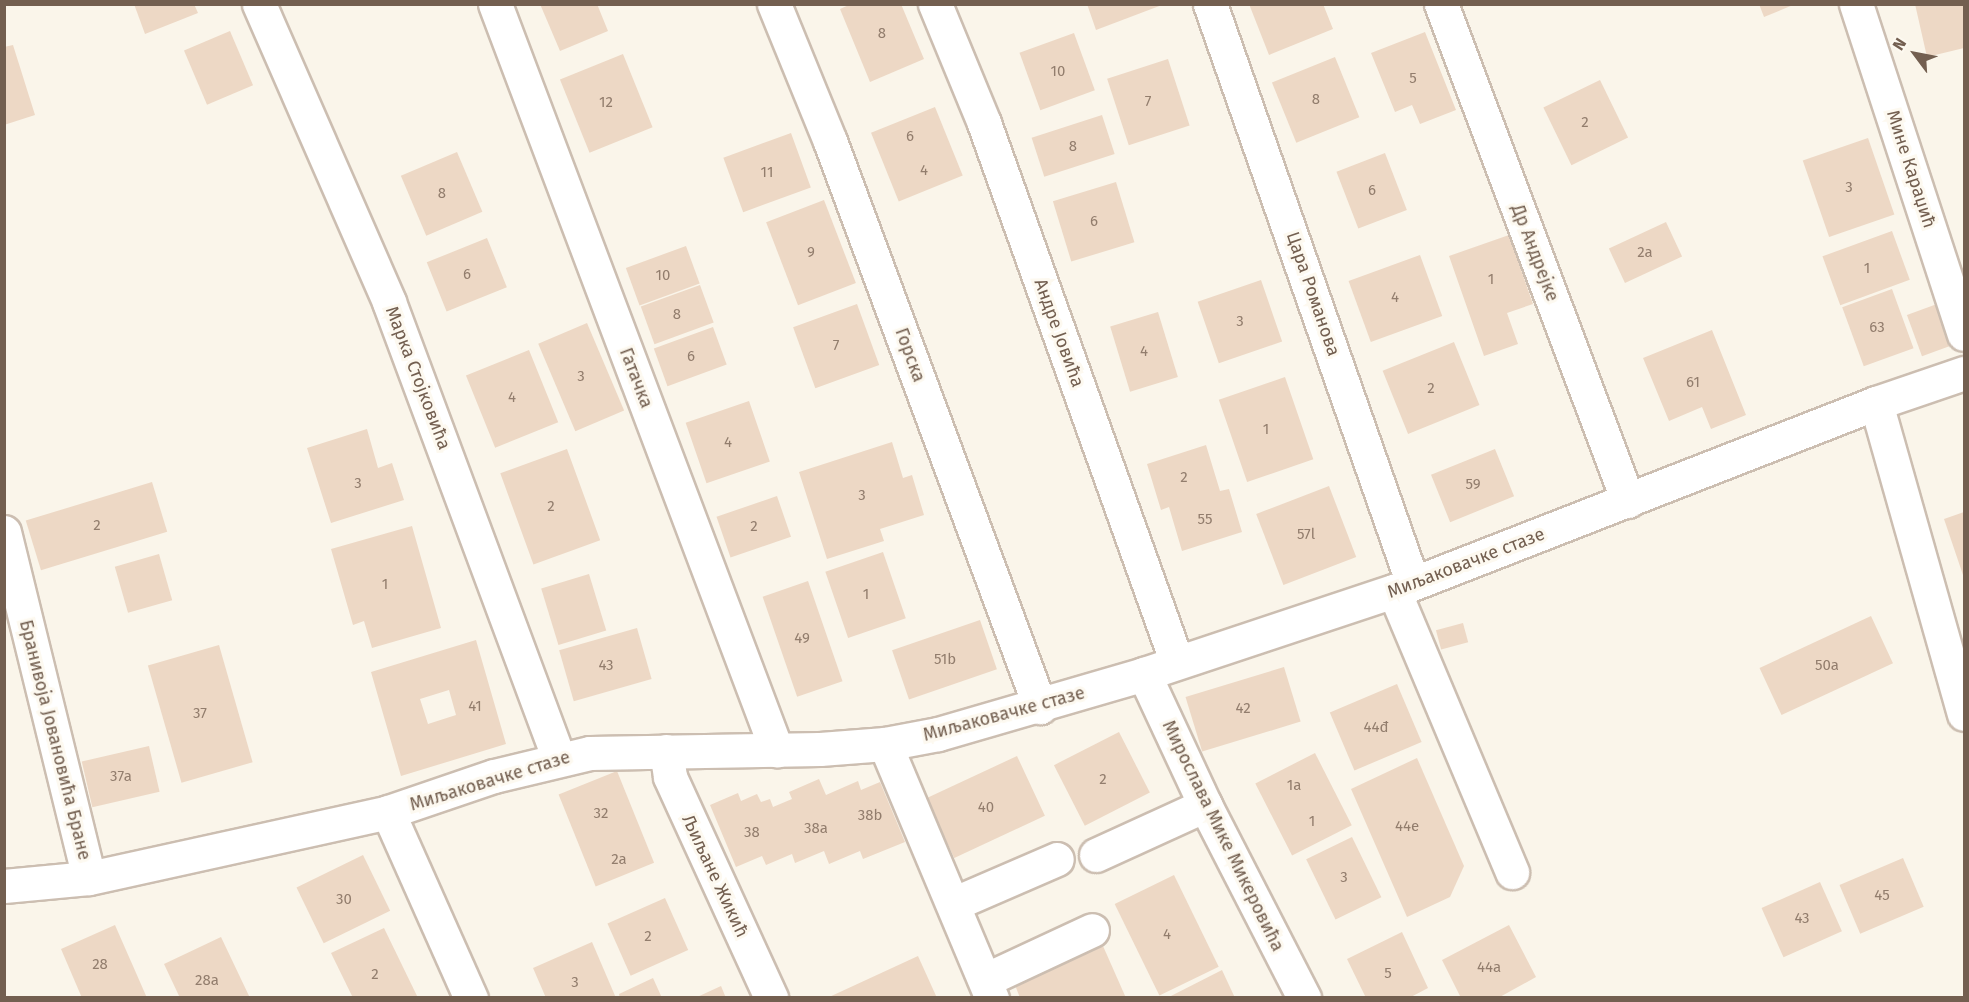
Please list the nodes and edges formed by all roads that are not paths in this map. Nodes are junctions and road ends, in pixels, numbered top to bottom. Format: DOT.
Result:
graph roads {
  1 [pos="259,4"];
  2 [pos="495,4"];
  3 [pos="774,4"];
  4 [pos="935,4"];
  5 [pos="1210,4"];
  6 [pos="1441,4"];
  7 [pos="1856,4"];
  8 [pos="1965,334"];
  9 [pos="1965,373"];
  10 [pos="1876,403"];
  11 [pos="1628,501"];
  12 [pos="4,532"];
  13 [pos="1403,587"];
  14 [pos="1177,663"];
  15 [pos="1144,674"];
  16 [pos="1040,707"];
  17 [pos="1965,714"];
  18 [pos="885,744"];
  19 [pos="777,751"];
  20 [pos="666,752"];
  21 [pos="559,759"];
  22 [pos="1205,805"];
  23 [pos="388,812"];
  24 [pos="1096,855"];
  25 [pos="1058,860"];
  26 [pos="1512,872"];
  27 [pos="89,878"];
  28 [pos="4,886"];
  29 [pos="953,904"];
  30 [pos="1092,930"];
  31 [pos="989,989"];
  32 [pos="471,998"];
  33 [pos="771,998"];
  34 [pos="1304,998"];
  1 -- 21 [label="street, Марка Стојковића"];
  2 -- 19 [label="street, Гатачка"];
  3 -- 16 [label="street, Горска"];
  4 -- 14 [label="street, Андре Јовића"];
  5 -- 13 [label="street, Цара Романова"];
  6 -- 11 [label="street, Др Андрејке"];
  7 -- 8 [label="street, Мине Караџић"];
  9 -- 10 [label="street, Миљаковачке стазе"];
  10 -- 11 [label="street, Миљаковачке стазе"];
  10 -- 17 [label="street"];
  11 -- 13 [label="street, Миљаковачке стазе"];
  12 -- 27 [label="street, Бранивоја Јовановића Бране"];
  13 -- 14 [label="street, Миљаковачке стазе"];
  13 -- 26 [label="street, Цара Романова"];
  14 -- 15 [label="street, Миљаковачке стазе"];
  15 -- 16 [label="street, Миљаковачке стазе"];
  15 -- 22 [label="street, Мирослава Мике Микеровића"];
  16 -- 18 [label="street, Миљаковачке стазе"];
  18 -- 19 [label="street, Миљаковачке стазе"];
  18 -- 29 [label="street"];
  19 -- 20 [label="street, Миљаковачке стазе"];
  20 -- 21 [label="street, Миљаковачке стазе"];
  20 -- 33 [label="street, Љиљане Жикић"];
  21 -- 23 [label="street, Миљаковачке стазе"];
  22 -- 24 [label="street"];
  22 -- 34 [label="street, Мирослава Мике Микеровића"];
  23 -- 27 [label="street, Миљаковачке стазе"];
  23 -- 32 [label="street"];
  25 -- 29 [label="street"];
  27 -- 28 [label="street, Миљаковачке стазе"];
  29 -- 31 [label="street"];
  30 -- 31 [label="street"];
}
